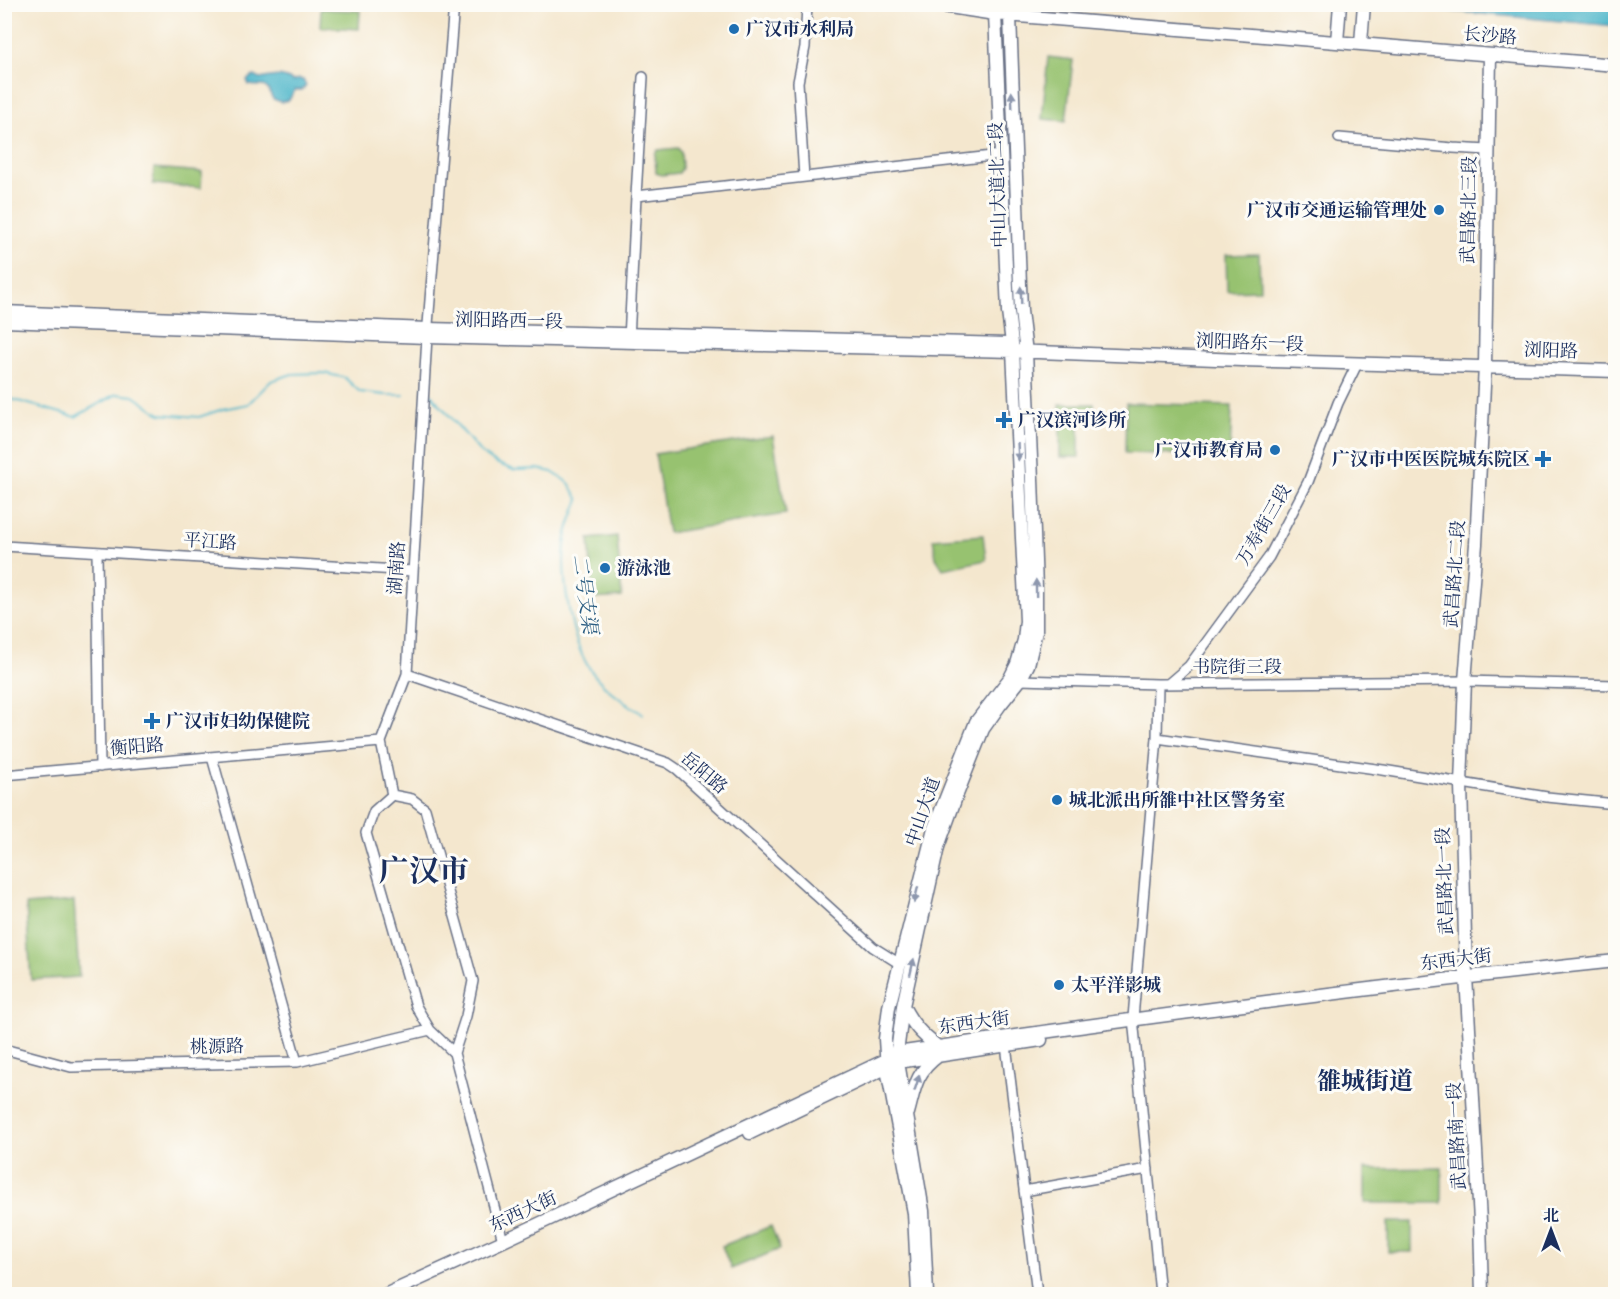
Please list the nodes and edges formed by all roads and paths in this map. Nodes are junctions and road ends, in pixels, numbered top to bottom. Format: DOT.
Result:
graph roads {
  1 [pos="454,4"];
  2 [pos="807,4"];
  3 [pos="930,4"];
  4 [pos="1340,4"];
  5 [pos="1364,4"];
  6 [pos="995,14"];
  7 [pos="1010,16"];
  8 [pos="1337,42"];
  9 [pos="1361,43"];
  10 [pos="1490,55"];
  11 [pos="1616,65"];
  12 [pos="643,77"];
  13 [pos="1339,138"];
  14 [pos="1488,150"];
  15 [pos="1001,155"];
  16 [pos="804,177"];
  17 [pos="636,196"];
  18 [pos="4,312"];
  19 [pos="4,321"];
  20 [pos="428,333"];
  21 [pos="629,338"];
  22 [pos="1017,350"];
  23 [pos="1357,364"];
  24 [pos="1485,366"];
  25 [pos="1616,370"];
  26 [pos="4,546"];
  27 [pos="97,552"];
  28 [pos="413,572"];
  29 [pos="406,674"];
  30 [pos="1015,679"];
  31 [pos="1465,681"];
  32 [pos="1158,684"];
  33 [pos="1168,684"];
  34 [pos="1616,685"];
  35 [pos="1157,738"];
  36 [pos="381,742"];
  37 [pos="212,757"];
  38 [pos="100,767"];
  39 [pos="4,775"];
  40 [pos="1461,784"];
  41 [pos="392,795"];
  42 [pos="1616,804"];
  43 [pos="1616,961"];
  44 [pos="900,964"];
  45 [pos="1616,968"];
  46 [pos="1466,980"];
  47 [pos="903,1006"];
  48 [pos="1134,1022"];
  49 [pos="430,1030"];
  50 [pos="1006,1046"];
  51 [pos="4,1049"];
  52 [pos="938,1051"];
  53 [pos="454,1053"];
  54 [pos="892,1061"];
  55 [pos="297,1062"];
  56 [pos="907,1117"];
  57 [pos="1148,1169"];
  58 [pos="1024,1191"];
  59 [pos="503,1241"];
  60 [pos="387,1294"];
  61 [pos="406,1294"];
  62 [pos="918,1294"];
  63 [pos="927,1294"];
  64 [pos="1037,1294"];
  65 [pos="1160,1294"];
  66 [pos="1482,1294"];
  1 -- 20 [label="street, 湖南路"];
  2 -- 16 [label="street"];
  3 -- 6 [label="street, 长沙路"];
  4 -- 8 [label="street"];
  5 -- 9 [label="street"];
  6 -- 7 [label="street, 长沙路"];
  6 -- 15 [label="street, 中山大道北二段"];
  7 -- 8 [label="street, 长沙路"];
  22 -- 7 [label="street, 中山大道北二段, one-way"];
  8 -- 9 [label="street, 长沙路"];
  9 -- 10 [label="street, 长沙路"];
  10 -- 11 [label="street, 长沙路"];
  10 -- 14 [label="street, 武昌路北三段"];
  12 -- 17 [label="street"];
  13 -- 14 [label="street"];
  14 -- 24 [label="street, 武昌路北三段"];
  15 -- 16 [label="street"];
  15 -- 22 [label="street, 中山大道北二段"];
  16 -- 17 [label="street"];
  17 -- 21 [label="street"];
  18 -- 20 [label="street"];
  19 -- 20 [label="street, 浏阳路西一段"];
  20 -- 21 [label="street, 浏阳路西一段"];
  20 -- 28 [label="street, 湖南路"];
  21 -- 22 [label="street, 浏阳路西一段"];
  22 -- 23 [label="street, 浏阳路东一段"];
  22 -- 30 [label="street, 中山大道"];
  23 -- 24 [label="street, 浏阳路东一段"];
  23 -- 33 [label="street, 万寿街三段"];
  24 -- 25 [label="street, 浏阳路"];
  24 -- 31 [label="street, 武昌路北二段"];
  26 -- 27 [label="street, 平江路"];
  27 -- 28 [label="street, 平江路"];
  27 -- 38 [label="street"];
  28 -- 29 [label="street, 湖南路"];
  29 -- 36 [label="street, 湖南路"];
  29 -- 44 [label="street, 岳阳路"];
  30 -- 32 [label="street, 书院街三段"];
  30 -- 44 [label="street, 中山大道, one-way"];
  47 -- 30 [label="street, 中山大道, one-way"];
  31 -- 33 [label="street, 书院街三段"];
  31 -- 34 [label="street, 书院街三段"];
  31 -- 40 [label="street, 武昌路北二段"];
  32 -- 33 [label="street, 书院街三段"];
  32 -- 35 [label="street"];
  35 -- 40 [label="street"];
  35 -- 48 [label="street"];
  36 -- 37 [label="street, 衡阳路"];
  36 -- 41 [label="street"];
  37 -- 38 [label="street, 衡阳路"];
  37 -- 55 [label="street"];
  38 -- 39 [label="street, 衡阳路"];
  40 -- 42 [label="street"];
  40 -- 46 [label="street, 武昌路北一段"];
  41 -- 49 [label="street"];
  41 -- 53 [label="street"];
  43 -- 46 [label="street, 东西大街"];
  44 -- 54 [label="street, 中山大道"];
  45 -- 46 [label="street, 东西大街"];
  46 -- 48 [label="street, 东西大街"];
  46 -- 66 [label="street, 武昌路南一段"];
  47 -- 52 [label="street"];
  47 -- 54 [label="street, 中山大道"];
  48 -- 50 [label="street, 东西大街"];
  48 -- 52 [label="street, 东西大街"];
  48 -- 57 [label="street"];
  49 -- 53 [label="street"];
  49 -- 55 [label="street, 桃源路"];
  50 -- 52 [label="street, 东西大街"];
  50 -- 58 [label="street"];
  51 -- 55 [label="street, 桃源路"];
  52 -- 54 [label="street, 东西大街"];
  56 -- 52 [label="street, one-way"];
  53 -- 59 [label="street"];
  54 -- 56 [label="street, 中山大道"];
  54 -- 59 [label="street, 东西大街"];
  54 -- 61 [label="street, 东西大街"];
  54 -- 62 [label="street, 中山大道"];
  56 -- 63 [label="street, 中山大道"];
  57 -- 58 [label="street"];
  57 -- 65 [label="street"];
  58 -- 64 [label="street"];
  59 -- 60 [label="street, 东西大街"];
}
